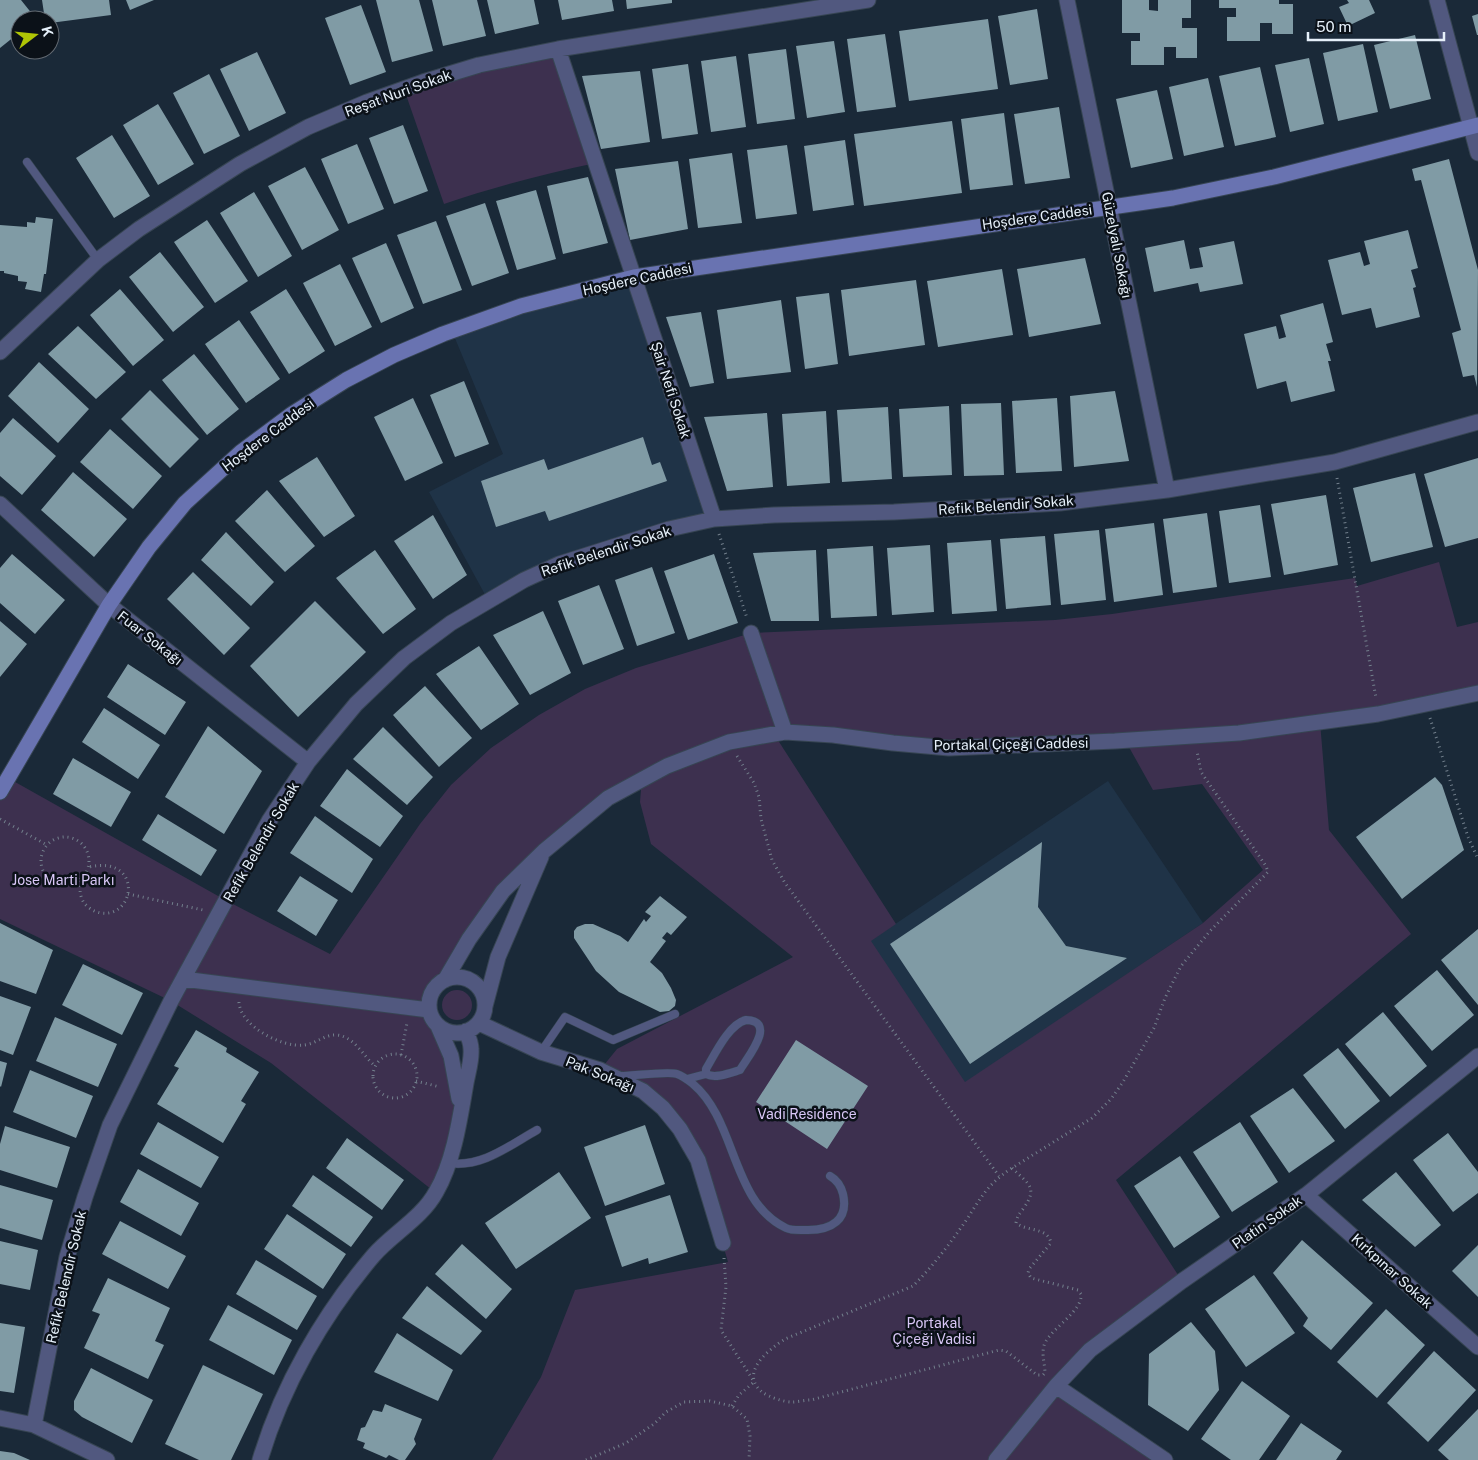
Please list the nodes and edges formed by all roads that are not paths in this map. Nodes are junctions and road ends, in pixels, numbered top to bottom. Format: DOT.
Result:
graph roads {
  1 [pos="868,0"];
  2 [pos="1067,0"];
  3 [pos="1437,0"];
  4 [pos="558,48"];
  5 [pos="1475,126"];
  6 [pos="1478,153"];
  7 [pos="27,162"];
  8 [pos="1109,207"];
  9 [pos="98,260"];
  10 [pos="634,277"];
  11 [pos="0,352"];
  12 [pos="1478,422"];
  13 [pos="1166,490"];
  14 [pos="0,504"];
  15 [pos="714,519"];
  16 [pos="109,605"];
  17 [pos="751,633"];
  18 [pos="1478,693"];
  19 [pos="785,732"];
  20 [pos="308,762"];
  21 [pos="0,792"];
  22 [pos="544,851"];
  23 [pos="183,979"];
  24 [pos="445,980"];
  25 [pos="485,1006"];
  26 [pos="430,1010"];
  27 [pos="675,1014"];
  28 [pos="438,1026"];
  29 [pos="472,1027"];
  30 [pos="541,1052"];
  31 [pos="1478,1056"];
  32 [pos="706,1074"];
  33 [pos="613,1077"];
  34 [pos="687,1079"];
  35 [pos="460,1112"];
  36 [pos="537,1130"];
  37 [pos="449,1163"];
  38 [pos="830,1176"];
  39 [pos="1306,1195"];
  40 [pos="723,1243"];
  41 [pos="1478,1347"];
  42 [pos="1056,1386"];
  43 [pos="0,1418"];
  44 [pos="34,1425"];
  45 [pos="107,1460"];
  46 [pos="260,1460"];
  47 [pos="996,1460"];
  48 [pos="1165,1460"];
  1 -- 4 [label="street, Reşat Nuri Sokak"];
  2 -- 8 [label="street, Güzelyalı Sokağı"];
  3 -- 5 [label="street"];
  4 -- 9 [label="street, Reşat Nuri Sokak"];
  4 -- 10 [label="street, Şair Nefi Sokak"];
  5 -- 6 [label="street"];
  5 -- 8 [label="main road, Hoşdere Caddesi"];
  7 -- 9 [label="lane"];
  8 -- 10 [label="main road, Hoşdere Caddesi"];
  8 -- 13 [label="street, Güzelyalı Sokağı"];
  9 -- 11 [label="street, Reşat Nuri Sokak"];
  10 -- 15 [label="street, Şair Nefi Sokak"];
  10 -- 16 [label="main road, Hoşdere Caddesi"];
  12 -- 13 [label="street, Refik Belendir Sokak"];
  13 -- 15 [label="street, Refik Belendir Sokak"];
  14 -- 16 [label="street, Fuar Sokağı"];
  15 -- 20 [label="street, Refik Belendir Sokak"];
  16 -- 20 [label="street, Fuar Sokağı"];
  16 -- 21 [label="main road, Hoşdere Caddesi"];
  17 -- 19 [label="street"];
  18 -- 19 [label="street, Portakal Çiçeği Caddesi"];
  19 -- 22 [label="street, Portakal Çiçeği Caddesi"];
  20 -- 23 [label="street, Refik Belendir Sokak"];
  22 -- 24 [label="street, Portakal Çiçeği Caddesi"];
  22 -- 25 [label="street, Portakal Çiçeği Caddesi"];
  23 -- 26 [label="street"];
  23 -- 44 [label="street, Refik Belendir Sokak"];
  24 -- 25 [label="street"];
  24 -- 26 [label="street, Portakal Çiçeği Caddesi"];
  25 -- 29 [label="street, Portakal Çiçeği Caddesi"];
  26 -- 28 [label="street"];
  27 -- 30 [label="lane"];
  28 -- 29 [label="street"];
  28 -- 35 [label="street"];
  29 -- 30 [label="street, Pak Sokağı"];
  29 -- 35 [label="street"];
  30 -- 33 [label="street, Pak Sokağı"];
  31 -- 39 [label="street, Platin Sokak"];
  32 -- 32 [label="lane"];
  32 -- 34 [label="lane"];
  33 -- 34 [label="lane"];
  33 -- 40 [label="street, Pak Sokağı"];
  34 -- 38 [label="lane"];
  35 -- 37 [label="street"];
  36 -- 37 [label="lane"];
  37 -- 46 [label="street"];
  39 -- 41 [label="street, Kırkpınar Sokak"];
  39 -- 42 [label="street, Platin Sokak"];
  42 -- 47 [label="street, Platin Sokak"];
  42 -- 48 [label="street"];
  43 -- 44 [label="street"];
  44 -- 45 [label="street"];
}
